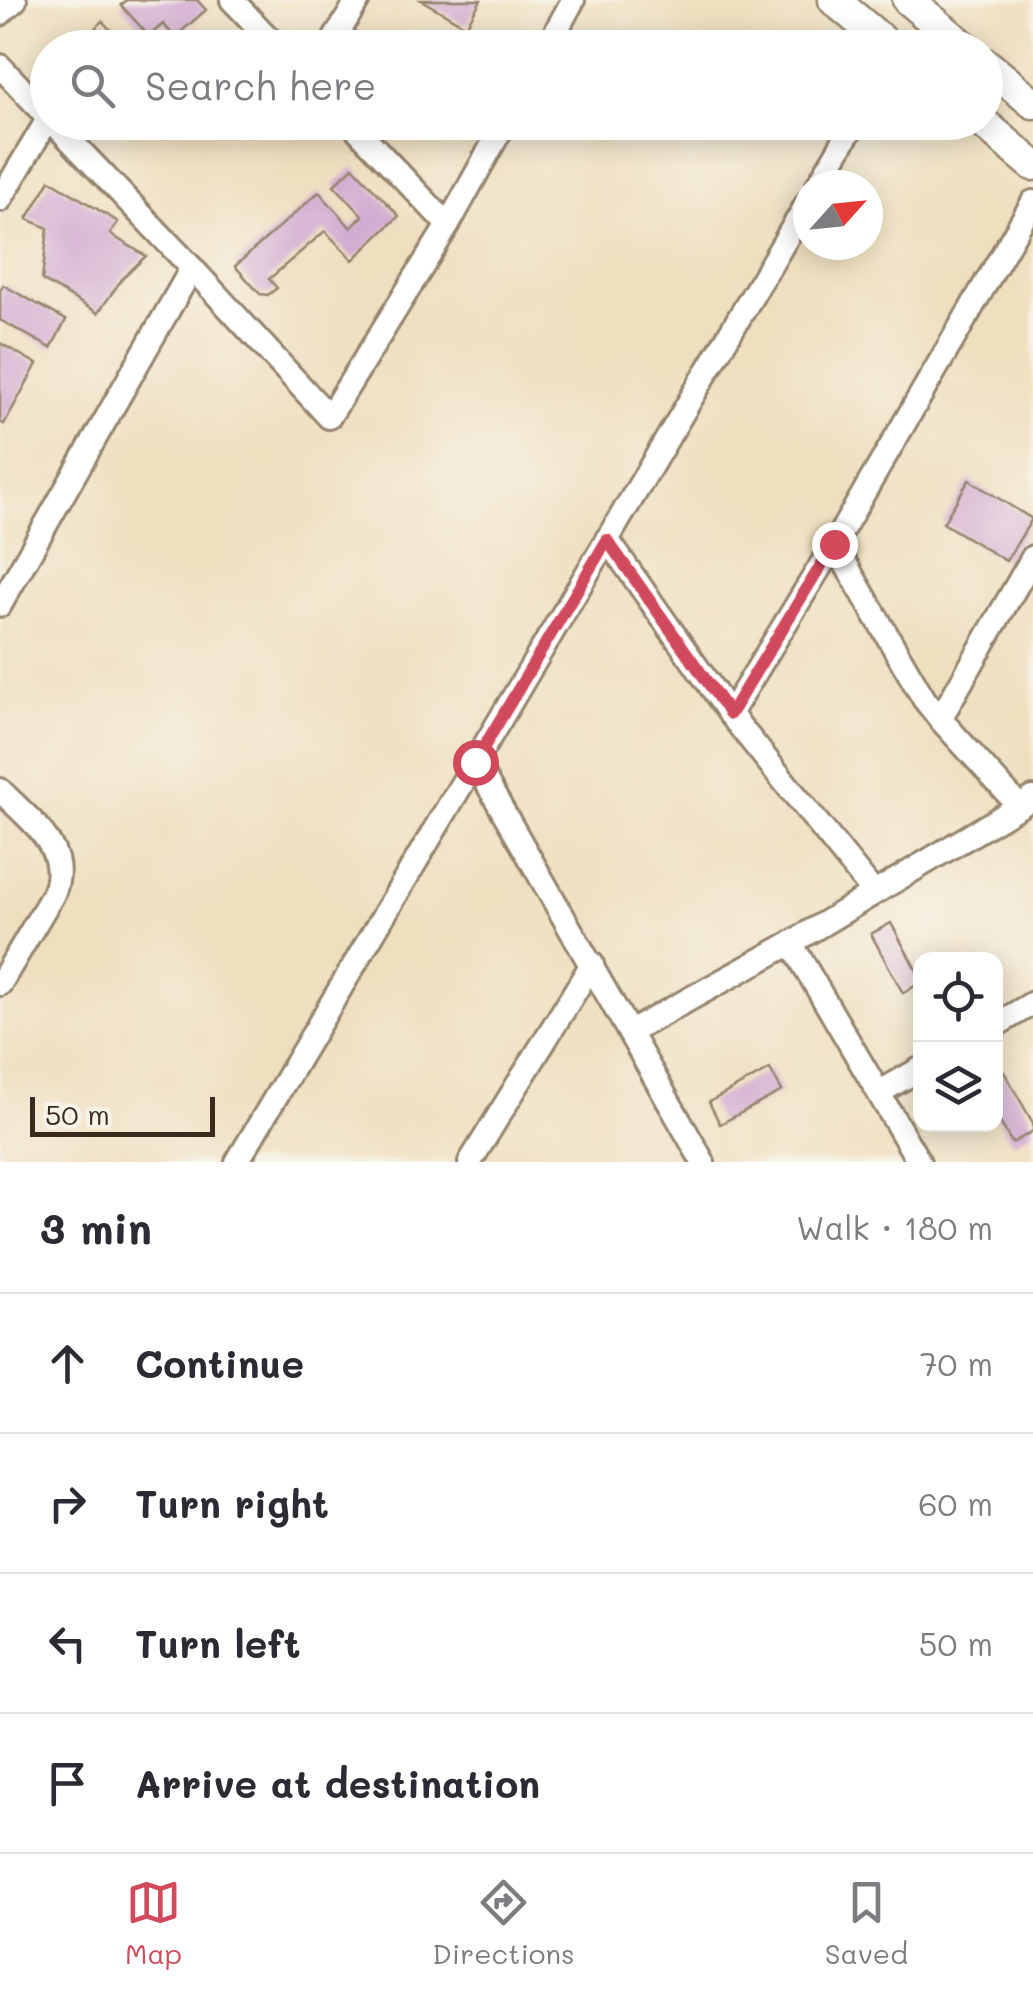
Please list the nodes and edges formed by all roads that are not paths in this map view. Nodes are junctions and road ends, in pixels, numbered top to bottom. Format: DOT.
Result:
graph roads {
  1 [pos="15,0"];
  2 [pos="232,0"];
  3 [pos="358,0"];
  4 [pos="573,0"];
  5 [pos="834,0"];
  6 [pos="908,0"];
  7 [pos="0,14"];
  8 [pos="261,30"];
  9 [pos="340,30"];
  10 [pos="557,30"];
  11 [pos="870,30"];
  12 [pos="944,30"];
  13 [pos="0,66"];
  14 [pos="1003,78"];
  15 [pos="30,98"];
  16 [pos="1033,103"];
  17 [pos="36,140"];
  18 [pos="69,140"];
  19 [pos="367,140"];
  20 [pos="495,140"];
  21 [pos="845,140"];
  22 [pos="1003,140"];
  23 [pos="1033,165"];
  24 [pos="827,170"];
  25 [pos="0,200"];
  26 [pos="1033,202"];
  27 [pos="448,226"];
  28 [pos="793,227"];
  29 [pos="192,268"];
  30 [pos="607,540"];
  31 [pos="834,544"];
  32 [pos="1033,556"];
  33 [pos="0,605"];
  34 [pos="730,714"];
  35 [pos="940,719"];
  36 [pos="475,762"];
  37 [pos="0,790"];
  38 [pos="1026,802"];
  39 [pos="874,893"];
  40 [pos="791,943"];
  41 [pos="592,964"];
  42 [pos="0,984"];
  43 [pos="1033,1003"];
  44 [pos="1003,1021"];
  45 [pos="630,1032"];
  46 [pos="913,1072"];
  47 [pos="880,1092"];
  48 [pos="480,1156"];
  49 [pos="237,1162"];
  50 [pos="703,1162"];
  51 [pos="919,1162"];
  1 -- 7 [label="street"];
  2 -- 8 [label="street"];
  3 -- 9 [label="street"];
  4 -- 10 [label="street"];
  5 -- 11 [label="street"];
  6 -- 12 [label="street"];
  13 -- 15 [label="street"];
  14 -- 16 [label="street"];
  17 -- 25 [label="street"];
  18 -- 29 [label="street"];
  19 -- 27 [label="street"];
  20 -- 27 [label="street"];
  21 -- 24 [label="street"];
  22 -- 23 [label="street"];
  26 -- 31 [label="street"];
  27 -- 29 [label="street"];
  28 -- 30 [label="street"];
  29 -- 33 [label="street"];
  30 -- 34 [label="street"];
  30 -- 36 [label="street"];
  31 -- 34 [label="street"];
  31 -- 35 [label="street"];
  32 -- 35 [label="street"];
  34 -- 39 [label="street"];
  35 -- 38 [label="street"];
  36 -- 41 [label="street"];
  36 -- 49 [label="street"];
  37 -- 42 [label="street"];
  38 -- 39 [label="street"];
  39 -- 40 [label="street"];
  40 -- 45 [label="street"];
  40 -- 47 [label="street"];
  41 -- 45 [label="street"];
  41 -- 48 [label="street"];
  43 -- 44 [label="street"];
  45 -- 50 [label="street"];
  46 -- 47 [label="street"];
  47 -- 51 [label="street"];
}
